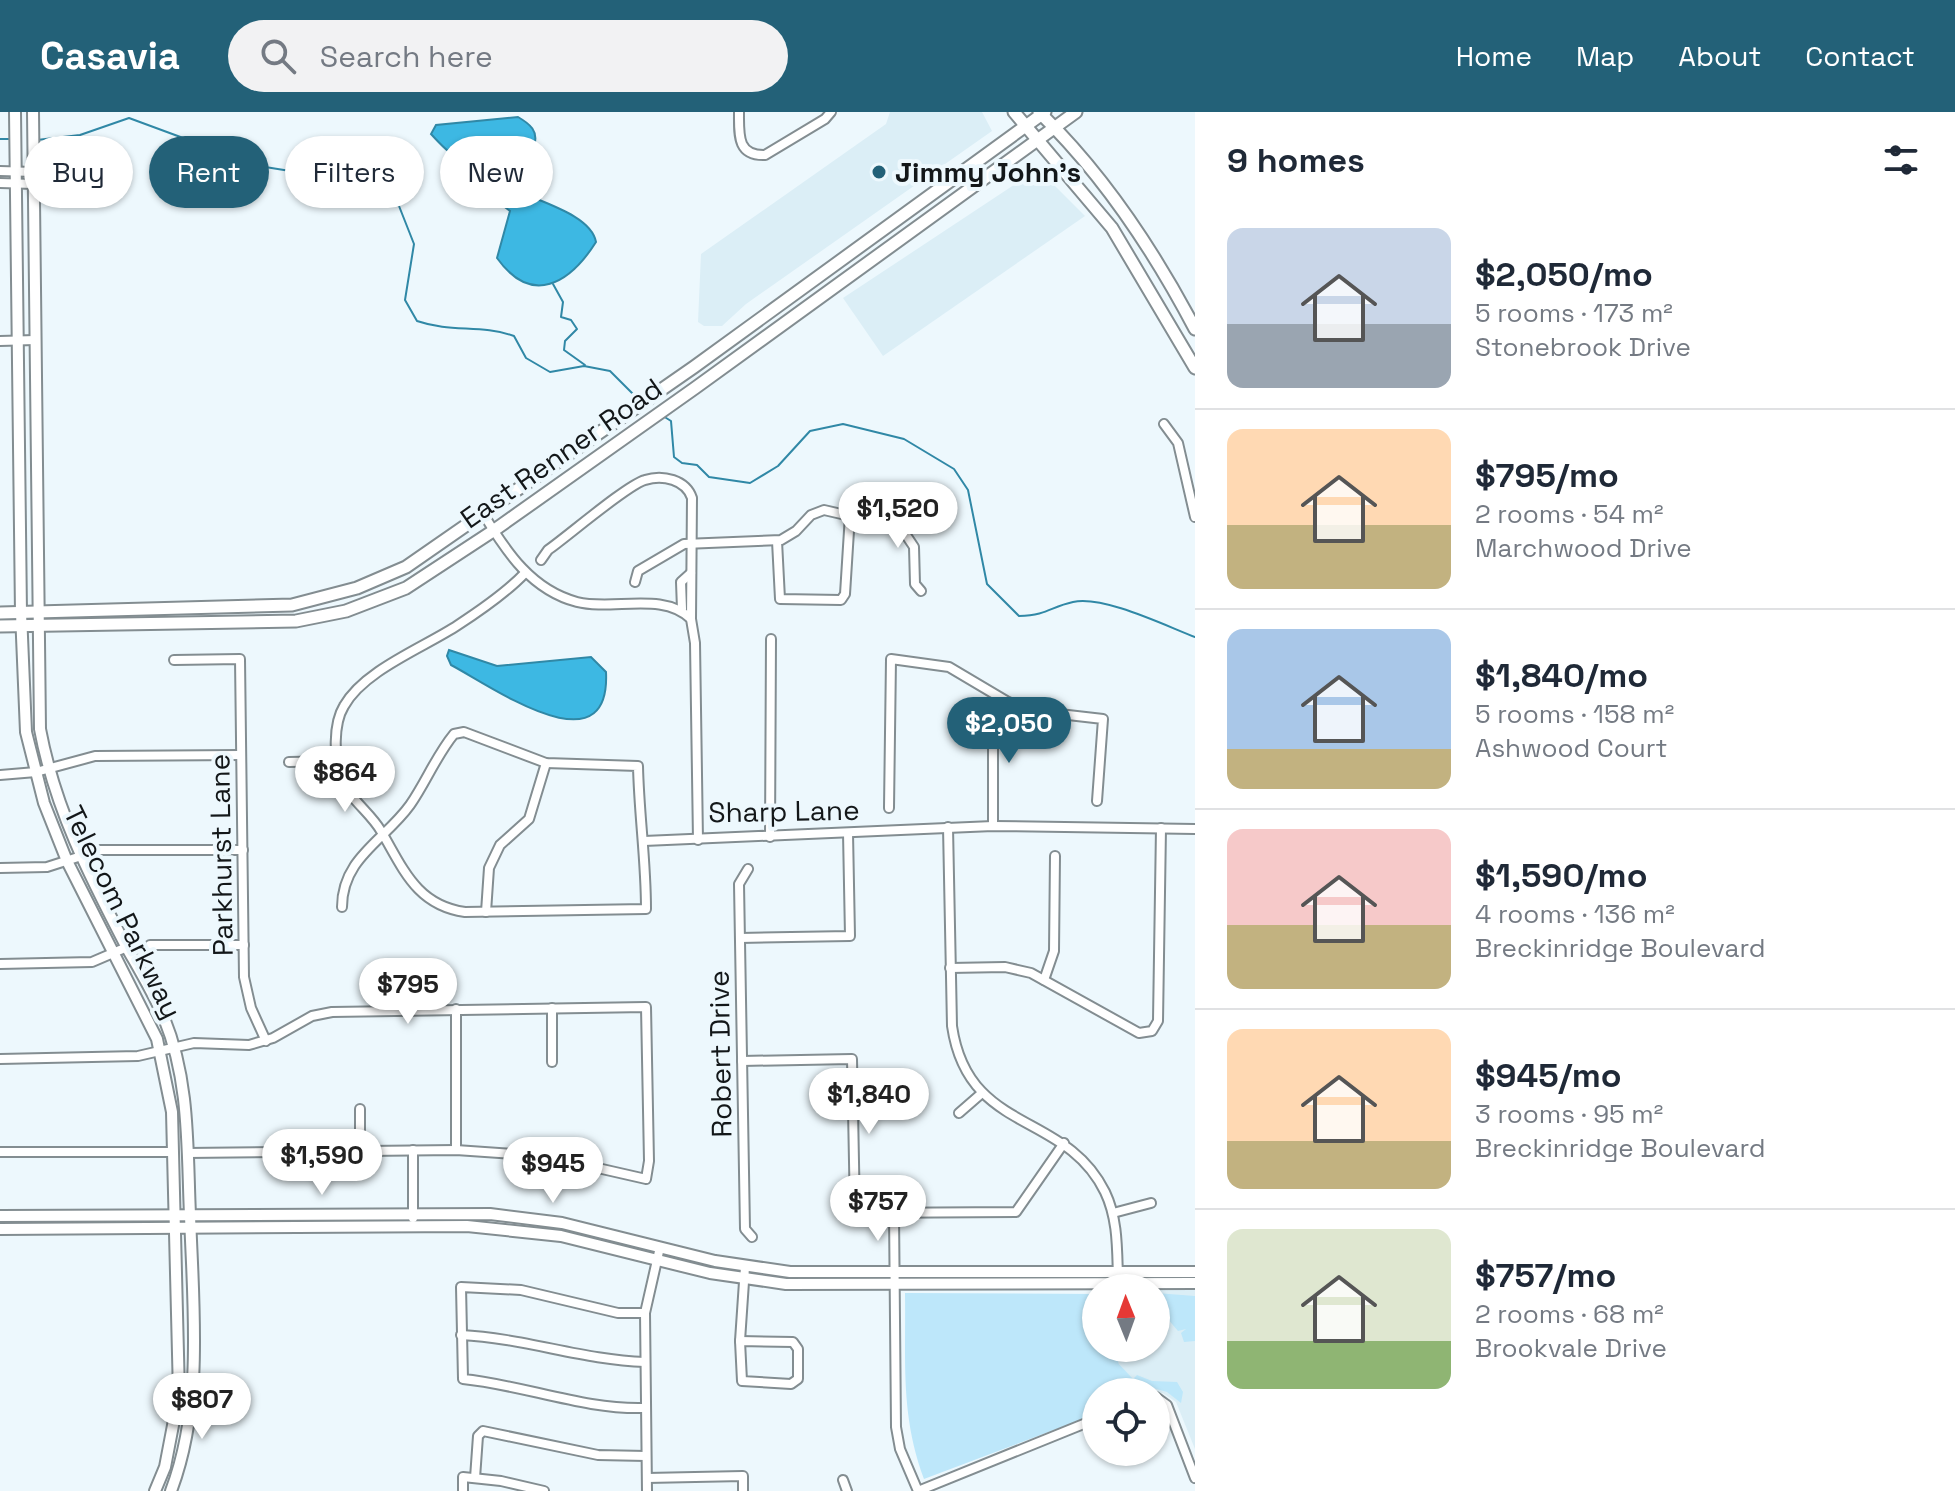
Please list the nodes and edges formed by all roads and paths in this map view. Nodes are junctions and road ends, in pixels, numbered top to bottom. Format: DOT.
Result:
graph roads {
  1 [pos="15,112"];
  2 [pos="739,112"];
  3 [pos="831,112"];
  4 [pos="1014,112"];
  5 [pos="1076,112"];
  6 [pos="1042,113"];
  7 [pos="33,115"];
  8 [pos="1026,125"];
  9 [pos="1055,127"];
  10 [pos="34,136"];
  11 [pos="1039,139"];
  12 [pos="16,166"];
  13 [pos="24,169"];
  14 [pos="0,171"];
  15 [pos="0,183"];
  16 [pos="16,184"];
  17 [pos="24,184"];
  18 [pos="34,208"];
  19 [pos="876,234"];
  20 [pos="885,248"];
  21 [pos="1195,329"];
  22 [pos="35,340"];
  23 [pos="0,341"];
  24 [pos="17,341"];
  25 [pos="694,367"];
  26 [pos="1195,368"];
  27 [pos="704,382"];
  28 [pos="1164,424"];
  29 [pos="484,515"];
  30 [pos="850,515"];
  31 [pos="1195,517"];
  32 [pos="493,531"];
  33 [pos="777,541"];
  34 [pos="693,543"];
  35 [pos="541,560"];
  36 [pos="525,573"];
  37 [pos="691,573"];
  38 [pos="635,582"];
  39 [pos="921,591"];
  40 [pos="682,609"];
  41 [pos="0,613"];
  42 [pos="21,613"];
  43 [pos="38,619"];
  44 [pos="691,619"];
  45 [pos="0,626"];
  46 [pos="21,626"];
  47 [pos="771,639"];
  48 [pos="174,660"];
  49 [pos="1008,702"];
  50 [pos="241,755"];
  51 [pos="337,761"];
  52 [pos="289,762"];
  53 [pos="546,763"];
  54 [pos="49,768"];
  55 [pos="36,772"];
  56 [pos="0,775"];
  57 [pos="1097,801"];
  58 [pos="889,808"];
  59 [pos="993,826"];
  60 [pos="948,827"];
  61 [pos="1161,828"];
  62 [pos="1195,829"];
  63 [pos="848,833"];
  64 [pos="383,834"];
  65 [pos="770,837"];
  66 [pos="698,840"];
  67 [pos="644,841"];
  68 [pos="243,850"];
  69 [pos="80,856"];
  70 [pos="1055,856"];
  71 [pos="67,861"];
  72 [pos="0,868"];
  73 [pos="748,869"];
  74 [pos="342,907"];
  75 [pos="486,912"];
  76 [pos="740,938"];
  77 [pos="150,945"];
  78 [pos="244,945"];
  79 [pos="127,947"];
  80 [pos="115,954"];
  81 [pos="0,964"];
  82 [pos="950,968"];
  83 [pos="1044,980"];
  84 [pos="552,1008"];
  85 [pos="456,1009"];
  86 [pos="266,1041"];
  87 [pos="174,1047"];
  88 [pos="161,1051"];
  89 [pos="0,1059"];
  90 [pos="742,1061"];
  91 [pos="552,1062"];
  92 [pos="982,1093"];
  93 [pos="360,1109"];
  94 [pos="959,1113"];
  95 [pos="1064,1143"];
  96 [pos="413,1150"];
  97 [pos="456,1150"];
  98 [pos="360,1151"];
  99 [pos="0,1152"];
  100 [pos="173,1152"];
  101 [pos="187,1153"];
  102 [pos="1151,1203"];
  103 [pos="413,1213"];
  104 [pos="894,1213"];
  105 [pos="1113,1213"];
  106 [pos="175,1215"];
  107 [pos="190,1215"];
  108 [pos="4,1216"];
  109 [pos="413,1225"];
  110 [pos="175,1227"];
  111 [pos="190,1227"];
  112 [pos="4,1229"];
  113 [pos="752,1237"];
  114 [pos="658,1252"];
  115 [pos="745,1267"];
  116 [pos="1195,1272"];
  117 [pos="1118,1274"];
  118 [pos="1169,1274"];
  119 [pos="894,1278"];
  120 [pos="1082,1278"];
  121 [pos="743,1279"];
  122 [pos="1170,1281"];
  123 [pos="1195,1283"];
  124 [pos="645,1313"];
  125 [pos="461,1335"];
  126 [pos="740,1341"];
  127 [pos="645,1362"];
  128 [pos="178,1407"];
  129 [pos="191,1408"];
  130 [pos="645,1408"];
  131 [pos="1170,1413"];
  132 [pos="1082,1425"];
  133 [pos="646,1456"];
  134 [pos="475,1478"];
  135 [pos="647,1478"];
  136 [pos="1195,1478"];
  137 [pos="843,1480"];
  138 [pos="155,1491"];
  139 [pos="171,1491"];
  140 [pos="463,1491"];
  141 [pos="544,1491"];
  142 [pos="647,1491"];
  143 [pos="743,1491"];
  144 [pos="847,1491"];
  145 [pos="918,1491"];
  1 -- 12 [label="street, Telecom Parkway"];
  2 -- 3 [label="street"];
  4 -- 8 [label="main road"];
  5 -- 9 [label="main road, East Renner Road"];
  6 -- 8 [label="main road, East Renner Road"];
  6 -- 9 [label="main road"];
  7 -- 10 [label="street, Telecom Parkway"];
  8 -- 11 [label="main road"];
  8 -- 19 [label="main road, East Renner Road"];
  9 -- 11 [label="main road, East Renner Road"];
  9 -- 21 [label="main road"];
  11 -- 20 [label="main road, East Renner Road"];
  11 -- 26 [label="main road"];
  12 -- 13 [label="street"];
  12 -- 14 [label="street"];
  12 -- 16 [label="street, Telecom Parkway"];
  15 -- 16 [label="street"];
  16 -- 17 [label="street"];
  16 -- 24 [label="street, Telecom Parkway"];
  18 -- 22 [label="street, Telecom Parkway"];
  19 -- 20 [label="main road"];
  19 -- 25 [label="main road, East Renner Road"];
  20 -- 27 [label="main road, East Renner Road"];
  22 -- 24 [label="street"];
  22 -- 43 [label="street, Telecom Parkway"];
  23 -- 24 [label="street"];
  24 -- 42 [label="street, Telecom Parkway"];
  25 -- 27 [label="main road"];
  25 -- 29 [label="main road, East Renner Road"];
  27 -- 32 [label="main road, East Renner Road"];
  28 -- 31 [label="street"];
  29 -- 32 [label="street"];
  29 -- 43 [label="main road, East Renner Road"];
  30 -- 33 [label="street"];
  30 -- 33 [label="street"];
  30 -- 39 [label="street"];
  32 -- 36 [label="street"];
  32 -- 43 [label="main road, East Renner Road"];
  33 -- 34 [label="street"];
  34 -- 35 [label="street"];
  34 -- 37 [label="street"];
  34 -- 38 [label="street"];
  36 -- 40 [label="street"];
  36 -- 51 [label="street"];
  37 -- 40 [label="street"];
  37 -- 44 [label="street, Sharp Lane"];
  40 -- 44 [label="street"];
  41 -- 42 [label="main road, East Renner Road"];
  42 -- 43 [label="main road, East Renner Road"];
  42 -- 46 [label="street, Telecom Parkway"];
  43 -- 46 [label="main road, East Renner Road"];
  43 -- 54 [label="street, Telecom Parkway"];
  44 -- 66 [label="street, Sharp Lane"];
  45 -- 46 [label="main road, East Renner Road"];
  46 -- 55 [label="street, Telecom Parkway"];
  47 -- 65 [label="street"];
  48 -- 50 [label="street, Parkhurst Lane"];
  49 -- 57 [label="street"];
  49 -- 58 [label="street"];
  49 -- 59 [label="street"];
  50 -- 54 [label="street"];
  50 -- 68 [label="street, Parkhurst Lane"];
  51 -- 52 [label="street"];
  51 -- 64 [label="street"];
  53 -- 64 [label="street"];
  53 -- 67 [label="street"];
  53 -- 75 [label="street"];
  54 -- 55 [label="street"];
  54 -- 69 [label="street, Telecom Parkway"];
  55 -- 56 [label="street"];
  55 -- 71 [label="street, Telecom Parkway"];
  59 -- 60 [label="street, Sharp Lane"];
  59 -- 61 [label="street, Sharp Lane"];
  60 -- 63 [label="street, Sharp Lane"];
  60 -- 82 [label="street"];
  61 -- 62 [label="street, Sharp Lane"];
  61 -- 83 [label="street"];
  63 -- 65 [label="street, Sharp Lane"];
  63 -- 76 [label="street"];
  64 -- 74 [label="street"];
  64 -- 75 [label="street"];
  65 -- 66 [label="street, Sharp Lane"];
  66 -- 67 [label="street"];
  67 -- 75 [label="street"];
  68 -- 69 [label="street"];
  68 -- 78 [label="street, Parkhurst Lane"];
  69 -- 71 [label="street"];
  69 -- 79 [label="street, Telecom Parkway"];
  70 -- 83 [label="street"];
  71 -- 72 [label="street"];
  71 -- 80 [label="street, Telecom Parkway"];
  73 -- 76 [label="street, Robert Drive"];
  76 -- 90 [label="street, Robert Drive"];
  77 -- 78 [label="street"];
  78 -- 86 [label="street, Parkhurst Lane"];
  79 -- 80 [label="street"];
  79 -- 87 [label="street, Telecom Parkway"];
  80 -- 81 [label="street"];
  80 -- 88 [label="street, Telecom Parkway"];
  82 -- 83 [label="street"];
  82 -- 92 [label="street"];
  84 -- 85 [label="street"];
  84 -- 91 [label="street"];
  84 -- 97 [label="street"];
  85 -- 86 [label="street"];
  85 -- 97 [label="street"];
  86 -- 87 [label="street"];
  87 -- 88 [label="street"];
  87 -- 101 [label="street, Telecom Parkway"];
  88 -- 89 [label="street"];
  88 -- 100 [label="street, Telecom Parkway"];
  90 -- 104 [label="street"];
  90 -- 113 [label="street, Robert Drive"];
  92 -- 94 [label="street"];
  92 -- 95 [label="street"];
  93 -- 98 [label="street"];
  95 -- 104 [label="street"];
  95 -- 105 [label="street"];
  96 -- 97 [label="street"];
  96 -- 98 [label="street"];
  96 -- 103 [label="street"];
  98 -- 101 [label="street"];
  99 -- 100 [label="street"];
  100 -- 106 [label="street, Telecom Parkway"];
  101 -- 107 [label="street, Telecom Parkway"];
  102 -- 105 [label="street"];
  103 -- 107 [label="street"];
  103 -- 109 [label="street"];
  103 -- 114 [label="street"];
  104 -- 119 [label="street"];
  105 -- 117 [label="street"];
  106 -- 107 [label="street"];
  106 -- 108 [label="street"];
  106 -- 110 [label="street, Telecom Parkway"];
  107 -- 111 [label="street, Telecom Parkway"];
  108 -- 112 [label="street"];
  109 -- 111 [label="street"];
  109 -- 114 [label="street"];
  110 -- 111 [label="street"];
  110 -- 112 [label="street"];
  110 -- 128 [label="street, Telecom Parkway"];
  111 -- 129 [label="street, Telecom Parkway"];
  114 -- 115 [label="street"];
  114 -- 121 [label="street"];
  114 -- 124 [label="street"];
  115 -- 119 [label="street"];
  115 -- 121 [label="street"];
  116 -- 118 [label="street"];
  119 -- 120 [label="street"];
  119 -- 121 [label="street"];
  119 -- 145 [label="street"];
  121 -- 126 [label="street"];
  122 -- 123 [label="street"];
  124 -- 125 [label="street"];
  124 -- 127 [label="street"];
  125 -- 127 [label="street"];
  125 -- 130 [label="street"];
  126 -- 126 [label="street"];
  127 -- 130 [label="street"];
  128 -- 129 [label="street"];
  128 -- 138 [label="street, Telecom Parkway"];
  129 -- 139 [label="street, Telecom Parkway"];
  130 -- 133 [label="street"];
  131 -- 136 [label="street"];
  132 -- 145 [label="street"];
  133 -- 134 [label="street"];
  133 -- 135 [label="street"];
  134 -- 140 [label="street"];
  134 -- 141 [label="street"];
  135 -- 142 [label="street"];
  135 -- 143 [label="street"];
  137 -- 144 [label="street"];
}
